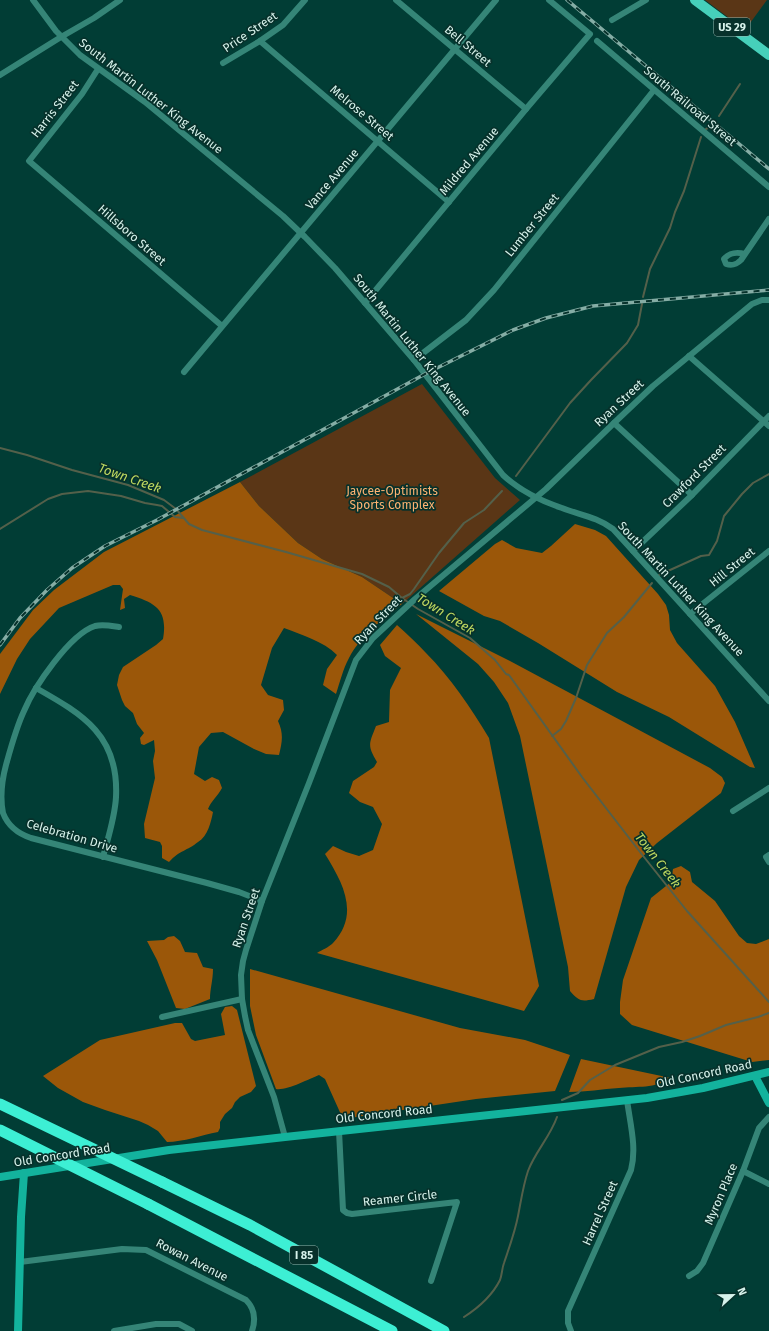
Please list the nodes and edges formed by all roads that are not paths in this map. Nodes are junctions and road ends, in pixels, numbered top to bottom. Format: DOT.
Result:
graph roads {
  1 [pos="33,0"];
  2 [pos="120,0"];
  3 [pos="305,0"];
  4 [pos="396,0"];
  5 [pos="496,0"];
  6 [pos="549,0"];
  7 [pos="646,0"];
  8 [pos="695,0"];
  9 [pos="612,20"];
  10 [pos="60,37"];
  11 [pos="260,41"];
  12 [pos="597,41"];
  13 [pos="455,49"];
  14 [pos="769,55"];
  15 [pos="223,63"];
  16 [pos="98,69"];
  17 [pos="0,75"];
  18 [pos="654,90"];
  19 [pos="526,109"];
  20 [pos="378,141"];
  21 [pos="29,161"];
  22 [pos="769,187"];
  23 [pos="449,202"];
  24 [pos="769,219"];
  25 [pos="301,232"];
  26 [pos="744,255"];
  27 [pos="769,300"];
  28 [pos="365,303"];
  29 [pos="222,326"];
  30 [pos="689,356"];
  31 [pos="414,360"];
  32 [pos="184,372"];
  33 [pos="769,416"];
  34 [pos="764,421"];
  35 [pos="614,423"];
  36 [pos="769,426"];
  37 [pos="692,495"];
  38 [pos="536,497"];
  39 [pos="633,551"];
  40 [pos="769,551"];
  41 [pos="690,614"];
  42 [pos="119,627"];
  43 [pos="36,688"];
  44 [pos="769,701"];
  45 [pos="769,788"];
  46 [pos="733,811"];
  47 [pos="769,854"];
  48 [pos="103,857"];
  49 [pos="769,862"];
  50 [pos="262,901"];
  51 [pos="242,999"];
  52 [pos="162,1017"];
  53 [pos="768,1074"];
  54 [pos="755,1076"];
  55 [pos="627,1100"];
  56 [pos="769,1103"];
  57 [pos="0,1104"];
  58 [pos="769,1116"];
  59 [pos="0,1130"];
  60 [pos="338,1131"];
  61 [pos="285,1136"];
  62 [pos="743,1171"];
  63 [pos="24,1173"];
  64 [pos="0,1177"];
  65 [pos="769,1184"];
  66 [pos="20,1262"];
  67 [pos="689,1276"];
  68 [pos="432,1281"];
  69 [pos="18,1331"];
  70 [pos="114,1331"];
  71 [pos="192,1331"];
  72 [pos="252,1331"];
  73 [pos="392,1331"];
  74 [pos="444,1331"];
  75 [pos="571,1331"];
  1 -- 10 [label="street, South Martin Luther King Avenue"];
  2 -- 10 [label="street"];
  3 -- 11 [label="street, Price Street"];
  4 -- 13 [label="street, Bell Street"];
  5 -- 13 [label="street, Vance Avenue"];
  6 -- 19 [label="street, Mildred Avenue"];
  7 -- 9 [label="street"];
  8 -- 14 [label="main road, US 29"];
  10 -- 16 [label="street, South Martin Luther King Avenue"];
  10 -- 17 [label="street"];
  11 -- 15 [label="street, Price Street"];
  11 -- 20 [label="street, Melrose Street"];
  12 -- 18 [label="street, South Railroad Street"];
  13 -- 19 [label="street, Bell Street"];
  13 -- 20 [label="street, Vance Avenue"];
  16 -- 21 [label="street, Harris Street"];
  16 -- 25 [label="street, South Martin Luther King Avenue"];
  18 -- 22 [label="street, South Railroad Street"];
  18 -- 31 [label="street, Lumber Street"];
  19 -- 23 [label="street, Mildred Avenue"];
  20 -- 23 [label="street, Melrose Street"];
  20 -- 25 [label="street, Vance Avenue"];
  21 -- 29 [label="street, Hillsboro Street"];
  23 -- 28 [label="street, Mildred Avenue"];
  24 -- 26 [label="street"];
  25 -- 28 [label="street, South Martin Luther King Avenue"];
  25 -- 29 [label="street, Vance Avenue"];
  27 -- 30 [label="street, Ryan Street"];
  28 -- 31 [label="street, South Martin Luther King Avenue"];
  29 -- 32 [label="street, Vance Avenue"];
  30 -- 34 [label="street"];
  30 -- 35 [label="street, Ryan Street"];
  31 -- 38 [label="street, South Martin Luther King Avenue"];
  33 -- 34 [label="street, Crawford Street"];
  34 -- 36 [label="street"];
  34 -- 37 [label="street, Crawford Street"];
  35 -- 37 [label="street"];
  35 -- 38 [label="street, Ryan Street"];
  37 -- 39 [label="street, Crawford Street"];
  38 -- 39 [label="street, South Martin Luther King Avenue"];
  38 -- 50 [label="street, Ryan Street"];
  39 -- 41 [label="street, South Martin Luther King Avenue"];
  40 -- 41 [label="street, Hill Street"];
  41 -- 44 [label="street, South Martin Luther King Avenue"];
  42 -- 43 [label="street, Celebration Drive"];
  43 -- 48 [label="street"];
  43 -- 48 [label="street, Celebration Drive"];
  45 -- 46 [label="street"];
  47 -- 49 [label="street"];
  48 -- 50 [label="street, Celebration Drive"];
  50 -- 51 [label="street, Ryan Street"];
  51 -- 52 [label="street"];
  51 -- 61 [label="street, Ryan Street"];
  53 -- 54 [label="main road, Old Concord Road"];
  54 -- 55 [label="main road, Old Concord Road"];
  54 -- 56 [label="main road"];
  55 -- 60 [label="main road, Old Concord Road"];
  55 -- 75 [label="street, Harrel Street"];
  57 -- 74 [label="highway, I 85, bridge"];
  58 -- 62 [label="street, Myron Place"];
  59 -- 73 [label="highway, I 85, bridge"];
  60 -- 61 [label="main road, Old Concord Road"];
  60 -- 68 [label="street, Reamer Circle"];
  61 -- 63 [label="main road, Old Concord Road"];
  62 -- 65 [label="street"];
  62 -- 67 [label="street, Myron Place"];
  63 -- 64 [label="main road, Old Concord Road"];
  63 -- 66 [label="main road"];
  66 -- 69 [label="main road"];
  66 -- 72 [label="street, Rowan Avenue"];
  70 -- 71 [label="street"];
}
